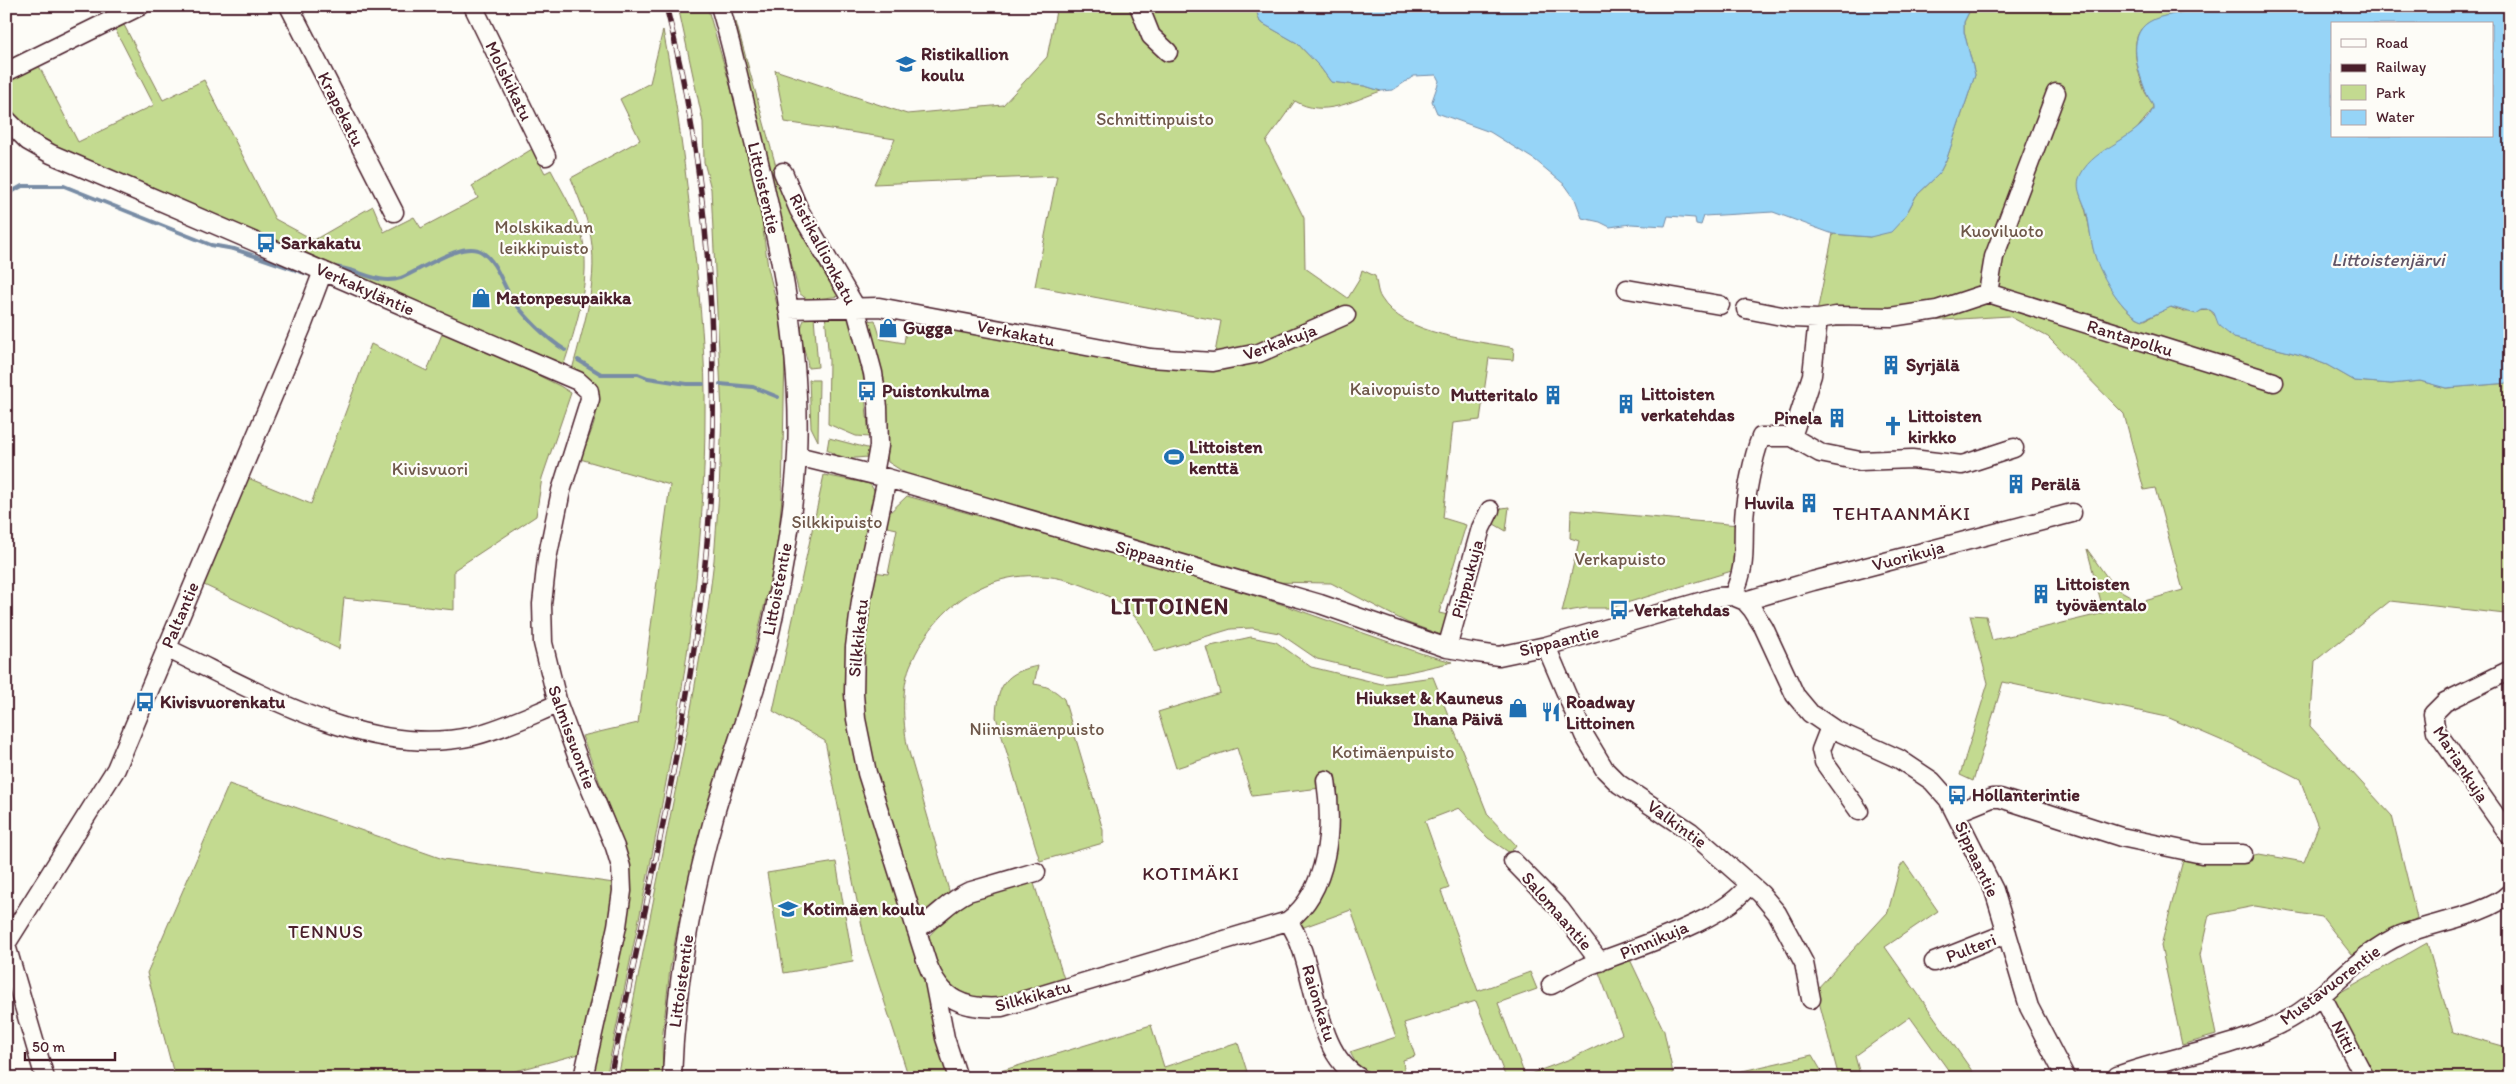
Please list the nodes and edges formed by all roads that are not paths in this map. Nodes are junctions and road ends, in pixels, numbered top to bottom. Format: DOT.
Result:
graph roads {
  1 [pos="140,6"];
  2 [pos="289,6"];
  3 [pos="473,6"];
  4 [pos="720,6"];
  5 [pos="1139,6"];
  6 [pos="1168,52"];
  7 [pos="6,72"];
  8 [pos="2056,93"];
  9 [pos="6,119"];
  10 [pos="546,156"];
  11 [pos="783,172"];
  12 [pos="394,212"];
  13 [pos="323,271"];
  14 [pos="1627,289"];
  15 [pos="1988,293"];
  16 [pos="1720,305"];
  17 [pos="855,306"];
  18 [pos="788,309"];
  19 [pos="1746,309"];
  20 [pos="1346,315"];
  21 [pos="1818,319"];
  22 [pos="1213,362"];
  23 [pos="2274,382"];
  24 [pos="590,394"];
  25 [pos="1792,437"];
  26 [pos="2014,448"];
  27 [pos="797,456"];
  28 [pos="881,476"];
  29 [pos="1490,510"];
  30 [pos="2072,513"];
  31 [pos="1739,598"];
  32 [pos="1546,646"];
  33 [pos="166,648"];
  34 [pos="1447,648"];
  35 [pos="2510,670"];
  36 [pos="558,704"];
  37 [pos="1830,727"];
  38 [pos="1326,780"];
  39 [pos="1859,812"];
  40 [pos="1955,813"];
  41 [pos="2510,836"];
  42 [pos="2243,854"];
  43 [pos="1513,861"];
  44 [pos="1036,872"];
  45 [pos="1750,884"];
  46 [pos="2510,893"];
  47 [pos="2492,905"];
  48 [pos="2510,912"];
  49 [pos="1288,921"];
  50 [pos="916,929"];
  51 [pos="2007,933"];
  52 [pos="6,945"];
  53 [pos="1600,962"];
  54 [pos="1934,962"];
  55 [pos="934,981"];
  56 [pos="1551,985"];
  57 [pos="2322,996"];
  58 [pos="1811,999"];
  59 [pos="2115,1077"];
  60 [pos="45,1078"];
  61 [pos="583,1078"];
  62 [pos="672,1078"];
  63 [pos="958,1078"];
  64 [pos="1360,1078"];
  65 [pos="2066,1078"];
  66 [pos="2365,1078"];
  1 -- 7 [label="street"];
  2 -- 12 [label="street, Krapekatu"];
  3 -- 10 [label="street, Molskikatu"];
  4 -- 18 [label="street, Littoistentie"];
  5 -- 6 [label="street"];
  8 -- 15 [label="street"];
  9 -- 13 [label="street, Verkakyläntie"];
  11 -- 17 [label="street, Ristikallionkatu"];
  13 -- 24 [label="street, Verkakyläntie"];
  13 -- 33 [label="street, Paltantie"];
  14 -- 16 [label="street"];
  15 -- 21 [label="street"];
  15 -- 23 [label="street, Rantapolku"];
  17 -- 18 [label="street, Verkakatu"];
  17 -- 22 [label="street, Verkakatu"];
  17 -- 28 [label="street, Ristikallionkatu"];
  18 -- 27 [label="street, Littoistentie"];
  19 -- 21 [label="street"];
  20 -- 22 [label="street, Verkakuja"];
  21 -- 25 [label="street"];
  24 -- 36 [label="street, Salmissuontie"];
  25 -- 26 [label="street"];
  25 -- 31 [label="street"];
  27 -- 28 [label="street, Sippaantie"];
  27 -- 62 [label="street, Littoistentie"];
  28 -- 34 [label="street, Sippaantie"];
  28 -- 50 [label="street, Silkkikatu"];
  29 -- 34 [label="street, Piippukuja"];
  30 -- 31 [label="street, Vuorikuja"];
  31 -- 32 [label="street, Sippaantie"];
  31 -- 37 [label="street, Sippaantie"];
  32 -- 34 [label="street, Sippaantie"];
  32 -- 45 [label="street, Valkintie"];
  33 -- 36 [label="street"];
  33 -- 52 [label="street, Paltantie"];
  35 -- 41 [label="street, Mariankuja"];
  36 -- 61 [label="street, Salmissuontie"];
  37 -- 39 [label="street"];
  37 -- 40 [label="street, Sippaantie"];
  38 -- 49 [label="street"];
  40 -- 42 [label="street"];
  40 -- 51 [label="street, Sippaantie"];
  43 -- 53 [label="street, Salomaantie"];
  44 -- 50 [label="street"];
  45 -- 53 [label="street, Pinnikuja"];
  45 -- 58 [label="street, Valkintie"];
  46 -- 47 [label="street, Mustavuorentie"];
  47 -- 48 [label="street"];
  47 -- 57 [label="street, Mustavuorentie"];
  49 -- 55 [label="street, Silkkikatu"];
  49 -- 64 [label="street, Raionkatu"];
  50 -- 55 [label="street, Silkkikatu"];
  51 -- 54 [label="street, Pulteri"];
  51 -- 65 [label="street, Sippaantie"];
  52 -- 60 [label="street"];
  53 -- 56 [label="street, Pinnikuja"];
  55 -- 63 [label="street"];
  57 -- 59 [label="street, Mustavuorentie"];
  57 -- 66 [label="street, Nitti"];
}
